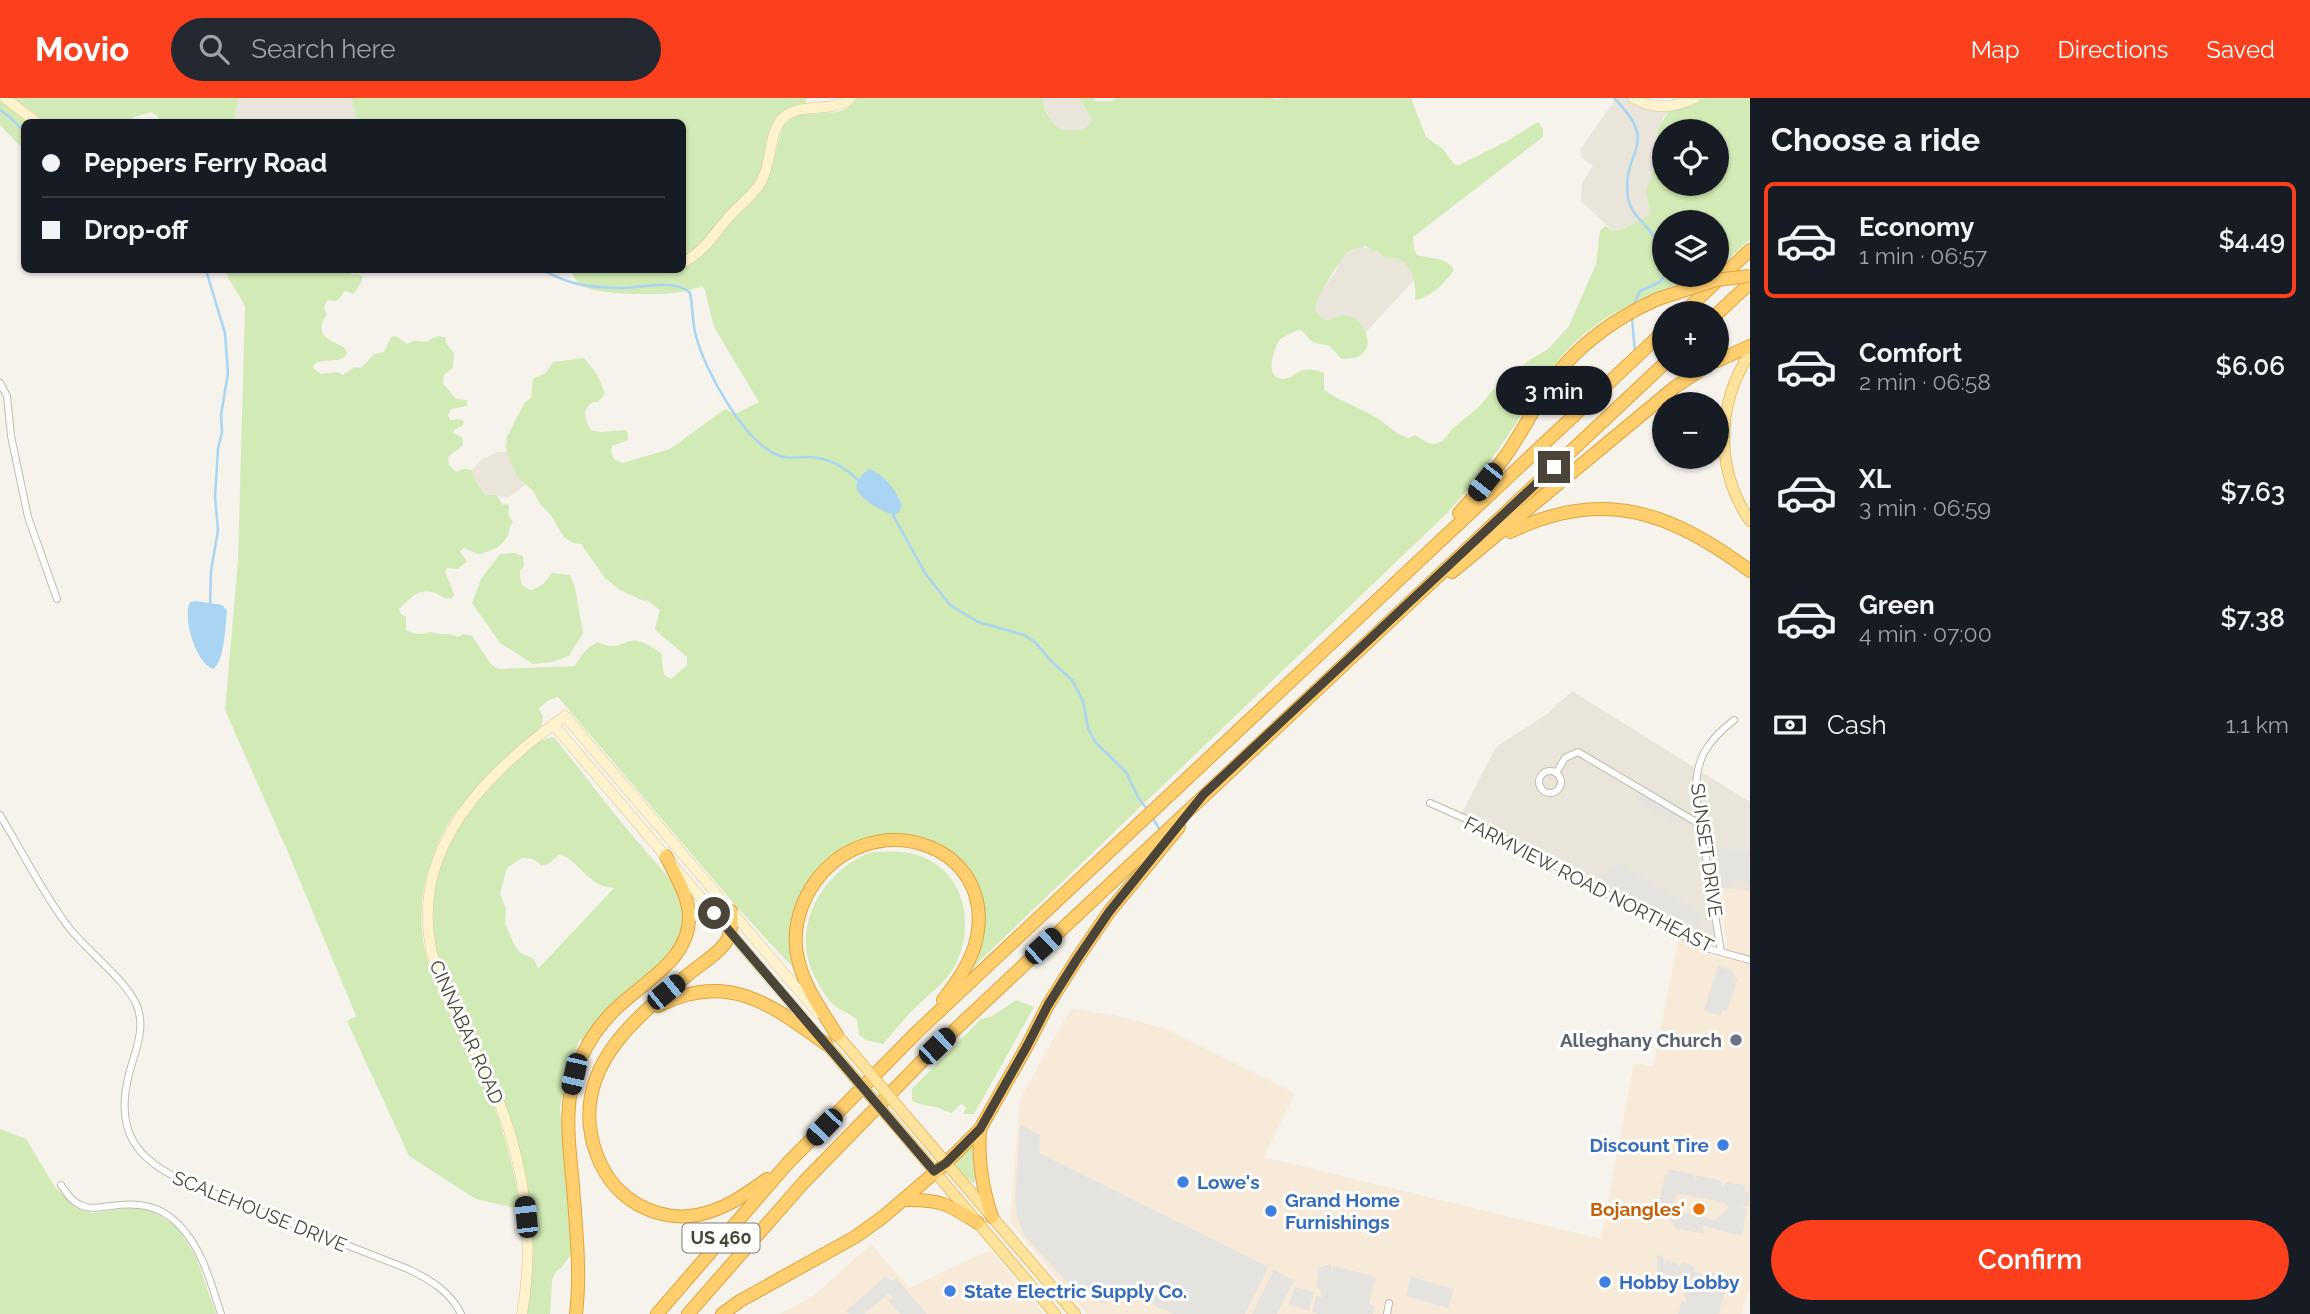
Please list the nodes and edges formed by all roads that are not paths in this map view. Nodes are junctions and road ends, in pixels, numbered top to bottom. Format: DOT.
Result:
graph roads {
  1 [pos="5,98"];
  2 [pos="851,98"];
  3 [pos="1633,98"];
  4 [pos="1695,98"];
  5 [pos="32,119"];
  6 [pos="1750,250"];
  7 [pos="686,259"];
  8 [pos="1750,276"];
  9 [pos="1750,283"];
  10 [pos="1696,301"];
  11 [pos="1729,303"];
  12 [pos="1652,342"];
  13 [pos="1750,346"];
  14 [pos="1750,353"];
  15 [pos="1729,356"];
  16 [pos="1652,374"];
  17 [pos="1689,378"];
  18 [pos="0,383"];
  19 [pos="1750,522"];
  20 [pos="1491,541"];
  21 [pos="1750,571"];
  22 [pos="1395,583"];
  23 [pos="57,599"];
  24 [pos="1372,637"];
  25 [pos="1734,720"];
  26 [pos="553,724"];
  27 [pos="1556,773"];
  28 [pos="1203,795"];
  29 [pos="1430,803"];
  30 [pos="0,815"];
  31 [pos="1701,825"];
  32 [pos="666,856"];
  33 [pos="731,911"];
  34 [pos="730,932"];
  35 [pos="1721,952"];
  36 [pos="1750,960"];
  37 [pos="635,1022"];
  38 [pos="917,1032"];
  39 [pos="837,1035"];
  40 [pos="826,1044"];
  41 [pos="980,1129"];
  42 [pos="946,1163"];
  43 [pos="787,1164"];
  44 [pos="934,1171"];
  45 [pos="61,1185"];
  46 [pos="904,1200"];
  47 [pos="992,1217"];
  48 [pos="978,1223"];
  49 [pos="1390,1303"];
  50 [pos="221,1314"];
  51 [pos="461,1314"];
  52 [pos="522,1314"];
  53 [pos="576,1314"];
  54 [pos="657,1314"];
  55 [pos="688,1314"];
  56 [pos="722,1314"];
  57 [pos="1055,1314"];
  58 [pos="1075,1314"];
  59 [pos="1387,1314"];
  1 -- 5 [label="street"];
  2 -- 7 [label="street"];
  3 -- 4 [label="street"];
  6 -- 10 [label="highway"];
  8 -- 22 [label="highway, bridge"];
  9 -- 11 [label="highway"];
  12 -- 22 [label="highway, US 460"];
  13 -- 15 [label="highway"];
  14 -- 19 [label="main road"];
  16 -- 24 [label="highway, US 460"];
  17 -- 20 [label="highway"];
  18 -- 23 [label="street"];
  20 -- 21 [label="highway"];
  20 -- 24 [label="highway"];
  22 -- 38 [label="highway, US 460"];
  24 -- 28 [label="highway, US 460"];
  25 -- 31 [label="street, SUNSET DRIVE"];
  26 -- 32 [label="street"];
  26 -- 33 [label="street, CINNABAR ROAD"];
  26 -- 52 [label="street, CINNABAR ROAD"];
  27 -- 31 [label="street"];
  28 -- 41 [label="highway"];
  28 -- 55 [label="highway, US 460"];
  29 -- 35 [label="street, FARMVIEW ROAD NORTHEAST"];
  30 -- 51 [label="street, SCALEHOUSE DRIVE"];
  31 -- 35 [label="street, SUNSET DRIVE"];
  32 -- 34 [label="street"];
  32 -- 53 [label="highway"];
  33 -- 34 [label="highway"];
  33 -- 39 [label="street"];
  34 -- 37 [label="highway"];
  34 -- 40 [label="street"];
  35 -- 36 [label="street, FARMVIEW ROAD NORTHEAST"];
  37 -- 40 [label="highway"];
  37 -- 43 [label="highway"];
  38 -- 39 [label="highway"];
  38 -- 43 [label="highway, US 460"];
  39 -- 42 [label="main road, bridge"];
  40 -- 44 [label="main road, bridge"];
  41 -- 42 [label="highway"];
  41 -- 47 [label="highway"];
  42 -- 44 [label="highway"];
  42 -- 47 [label="main road"];
  43 -- 54 [label="highway, US 460"];
  44 -- 46 [label="highway"];
  44 -- 48 [label="main road"];
  45 -- 50 [label="street"];
  46 -- 48 [label="highway"];
  46 -- 56 [label="highway"];
  47 -- 58 [label="main road"];
  48 -- 57 [label="main road"];
  49 -- 59 [label="street"];
}
